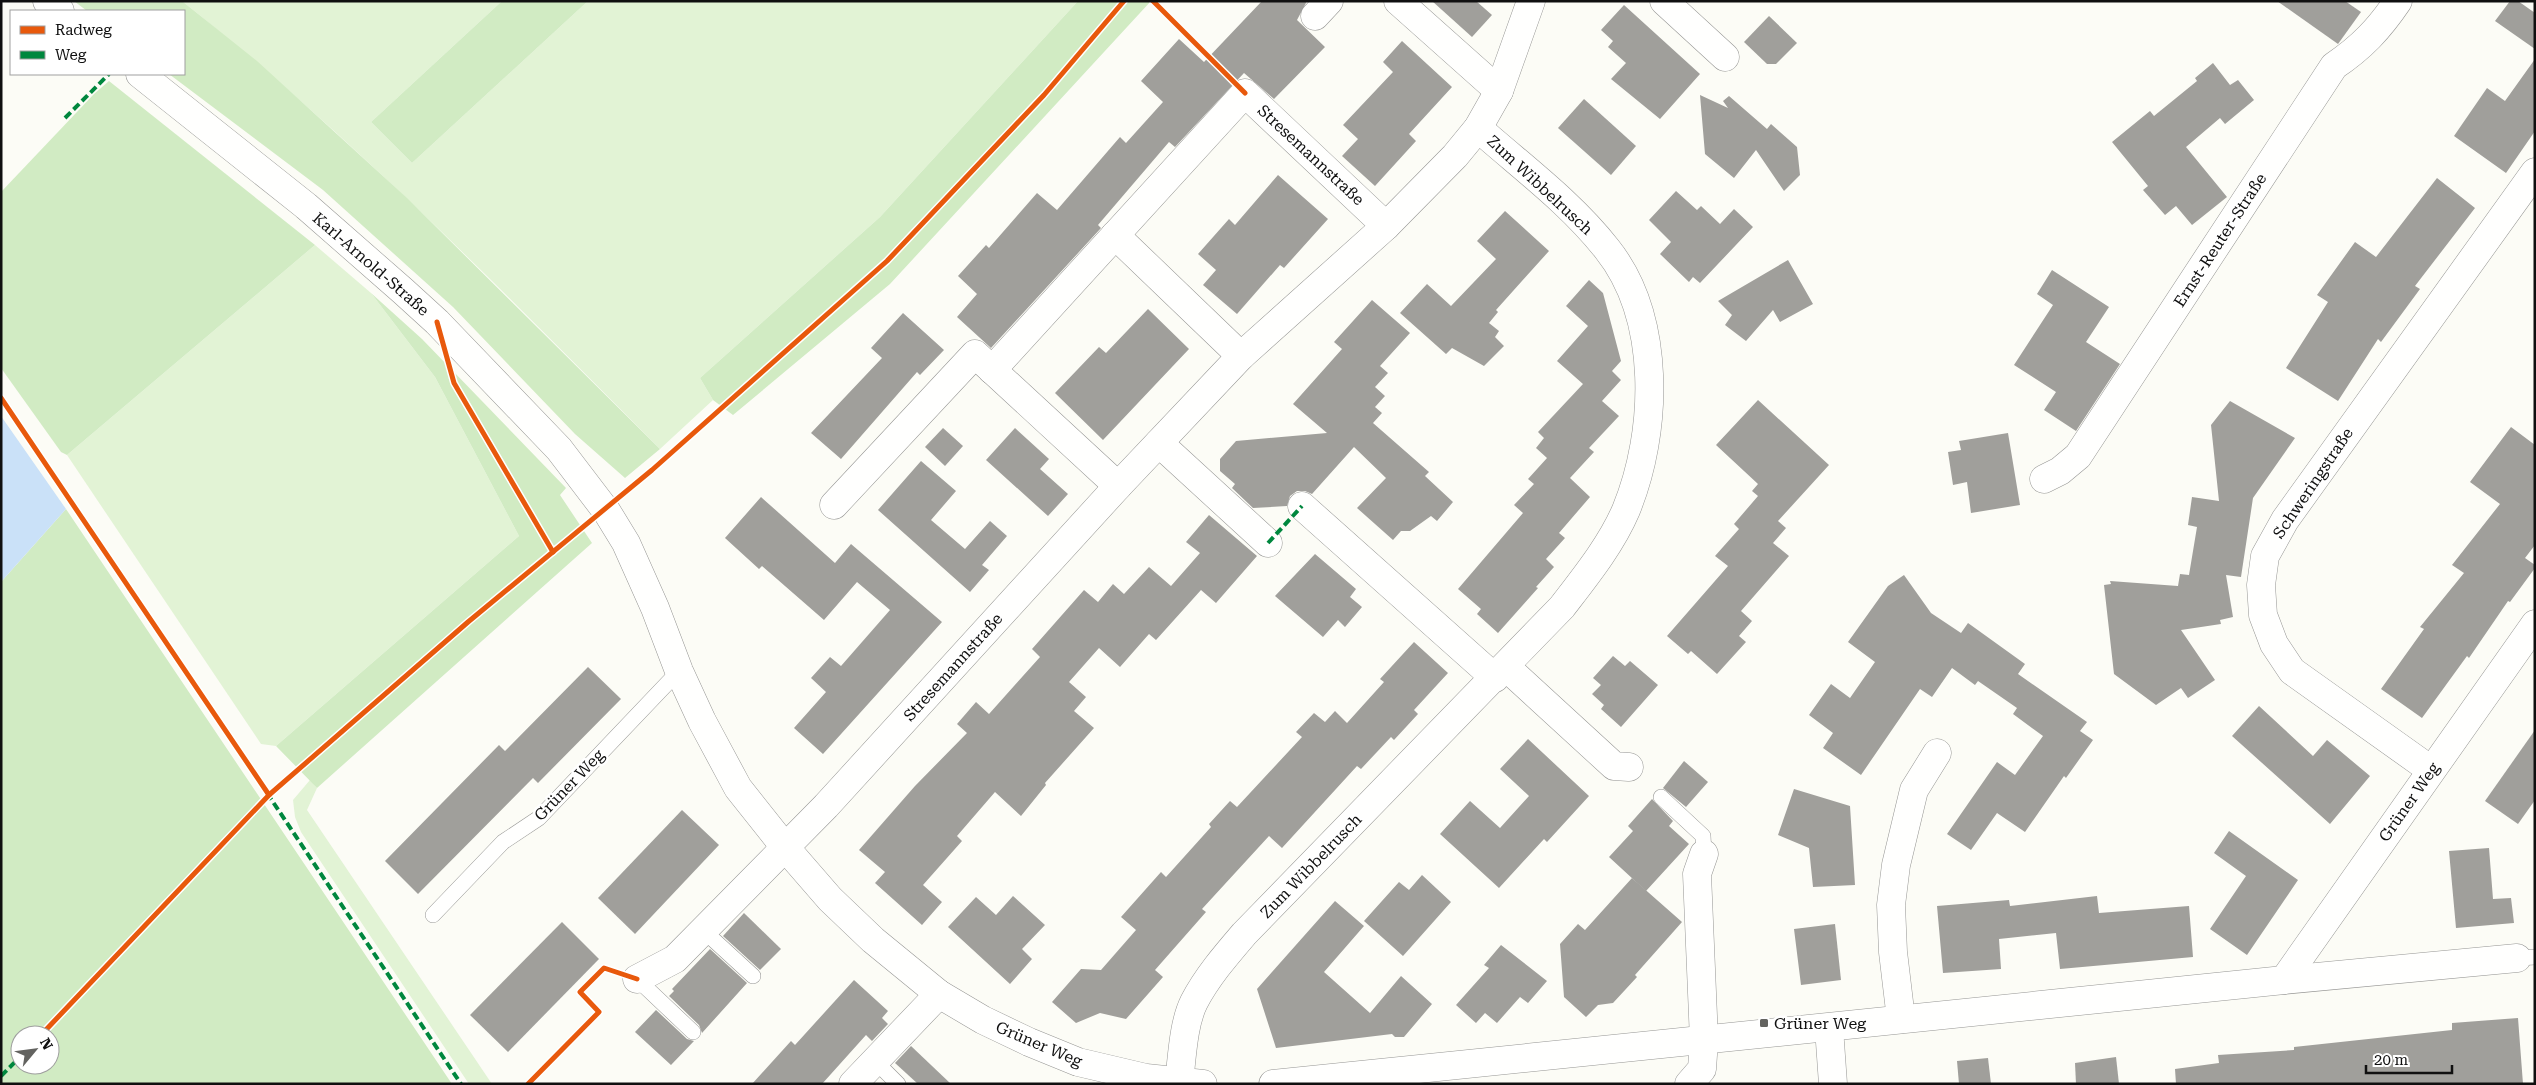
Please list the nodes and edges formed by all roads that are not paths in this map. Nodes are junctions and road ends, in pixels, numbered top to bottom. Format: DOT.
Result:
graph roads {
  1 [pos="47,1"];
  2 [pos="1398,1"];
  3 [pos="1532,1"];
  4 [pos="1664,1"];
  5 [pos="2398,1"];
  6 [pos="59,10"];
  7 [pos="1725,57"];
  8 [pos="141,75"];
  9 [pos="1499,92"];
  10 [pos="1478,128"];
  11 [pos="2535,172"];
  12 [pos="1386,226"];
  13 [pos="1115,235"];
  14 [pos="1241,356"];
  15 [pos="992,370"];
  16 [pos="1159,443"];
  17 [pos="581,477"];
  18 [pos="2044,479"];
  19 [pos="1118,486"];
  20 [pos="834,505"];
  21 [pos="1302,506"];
  22 [pos="1268,543"];
  23 [pos="2535,624"];
  24 [pos="679,671"];
  25 [pos="1500,672"];
  26 [pos="1937,753"];
  27 [pos="1629,768"];
  28 [pos="2432,770"];
  29 [pos="1662,798"];
  30 [pos="784,846"];
  31 [pos="1704,854"];
  32 [pos="433,915"];
  33 [pos="704,930"];
  34 [pos="2526,958"];
  35 [pos="753,976"];
  36 [pos="637,979"];
  37 [pos="2284,980"];
  38 [pos="939,994"];
  39 [pos="1901,1019"];
  40 [pos="1829,1028"];
  41 [pos="692,1032"];
  42 [pos="1704,1040"];
  43 [pos="875,1061"];
  44 [pos="1402,1077"];
  45 [pos="1144,1081"];
  46 [pos="1191,1083"];
  47 [pos="853,1084"];
  48 [pos="898,1084"];
  49 [pos="1273,1084"];
  50 [pos="1689,1084"];
  51 [pos="1833,1084"];
  1 -- 6 [label="street"];
  2 -- 9 [label="street"];
  3 -- 9 [label="street, Stresemannstraße"];
  4 -- 7 [label="street"];
  5 -- 18 [label="street, Ernst-Reuter-Straße"];
  8 -- 17 [label="street, Karl-Arnold-Straße"];
  9 -- 10 [label="street, Stresemannstraße"];
  10 -- 12 [label="street, Stresemannstraße"];
  10 -- 25 [label="street, Zum Wibbelrusch"];
  11 -- 28 [label="street, Schweringstraße"];
  12 -- 13 [label="street, Stresemannstraße"];
  12 -- 14 [label="street, Stresemannstraße"];
  13 -- 14 [label="street"];
  13 -- 15 [label="street, Stresemannstraße"];
  14 -- 16 [label="street, Stresemannstraße"];
  15 -- 19 [label="street"];
  15 -- 20 [label="street"];
  16 -- 19 [label="street, Stresemannstraße"];
  16 -- 22 [label="street"];
  17 -- 24 [label="street, Grüner Weg"];
  19 -- 30 [label="street, Stresemannstraße"];
  21 -- 25 [label="street"];
  23 -- 28 [label="street, Grüner Weg"];
  24 -- 30 [label="street, Grüner Weg"];
  24 -- 32 [label="lane, Grüner Weg"];
  25 -- 27 [label="street"];
  25 -- 46 [label="street, Zum Wibbelrusch"];
  26 -- 39 [label="street"];
  28 -- 37 [label="street, Grüner Weg"];
  29 -- 31 [label="lane"];
  30 -- 33 [label="street"];
  30 -- 38 [label="street, Grüner Weg"];
  31 -- 42 [label="street"];
  33 -- 35 [label="lane"];
  33 -- 36 [label="street"];
  34 -- 37 [label="street"];
  36 -- 41 [label="lane"];
  37 -- 39 [label="street"];
  38 -- 43 [label="street"];
  38 -- 45 [label="street, Grüner Weg"];
  39 -- 40 [label="street"];
  40 -- 42 [label="street"];
  40 -- 51 [label="street"];
  42 -- 44 [label="street"];
  42 -- 50 [label="street"];
  43 -- 47 [label="street"];
  43 -- 48 [label="lane"];
  44 -- 49 [label="street"];
  45 -- 46 [label="street, Grüner Weg"];
}
